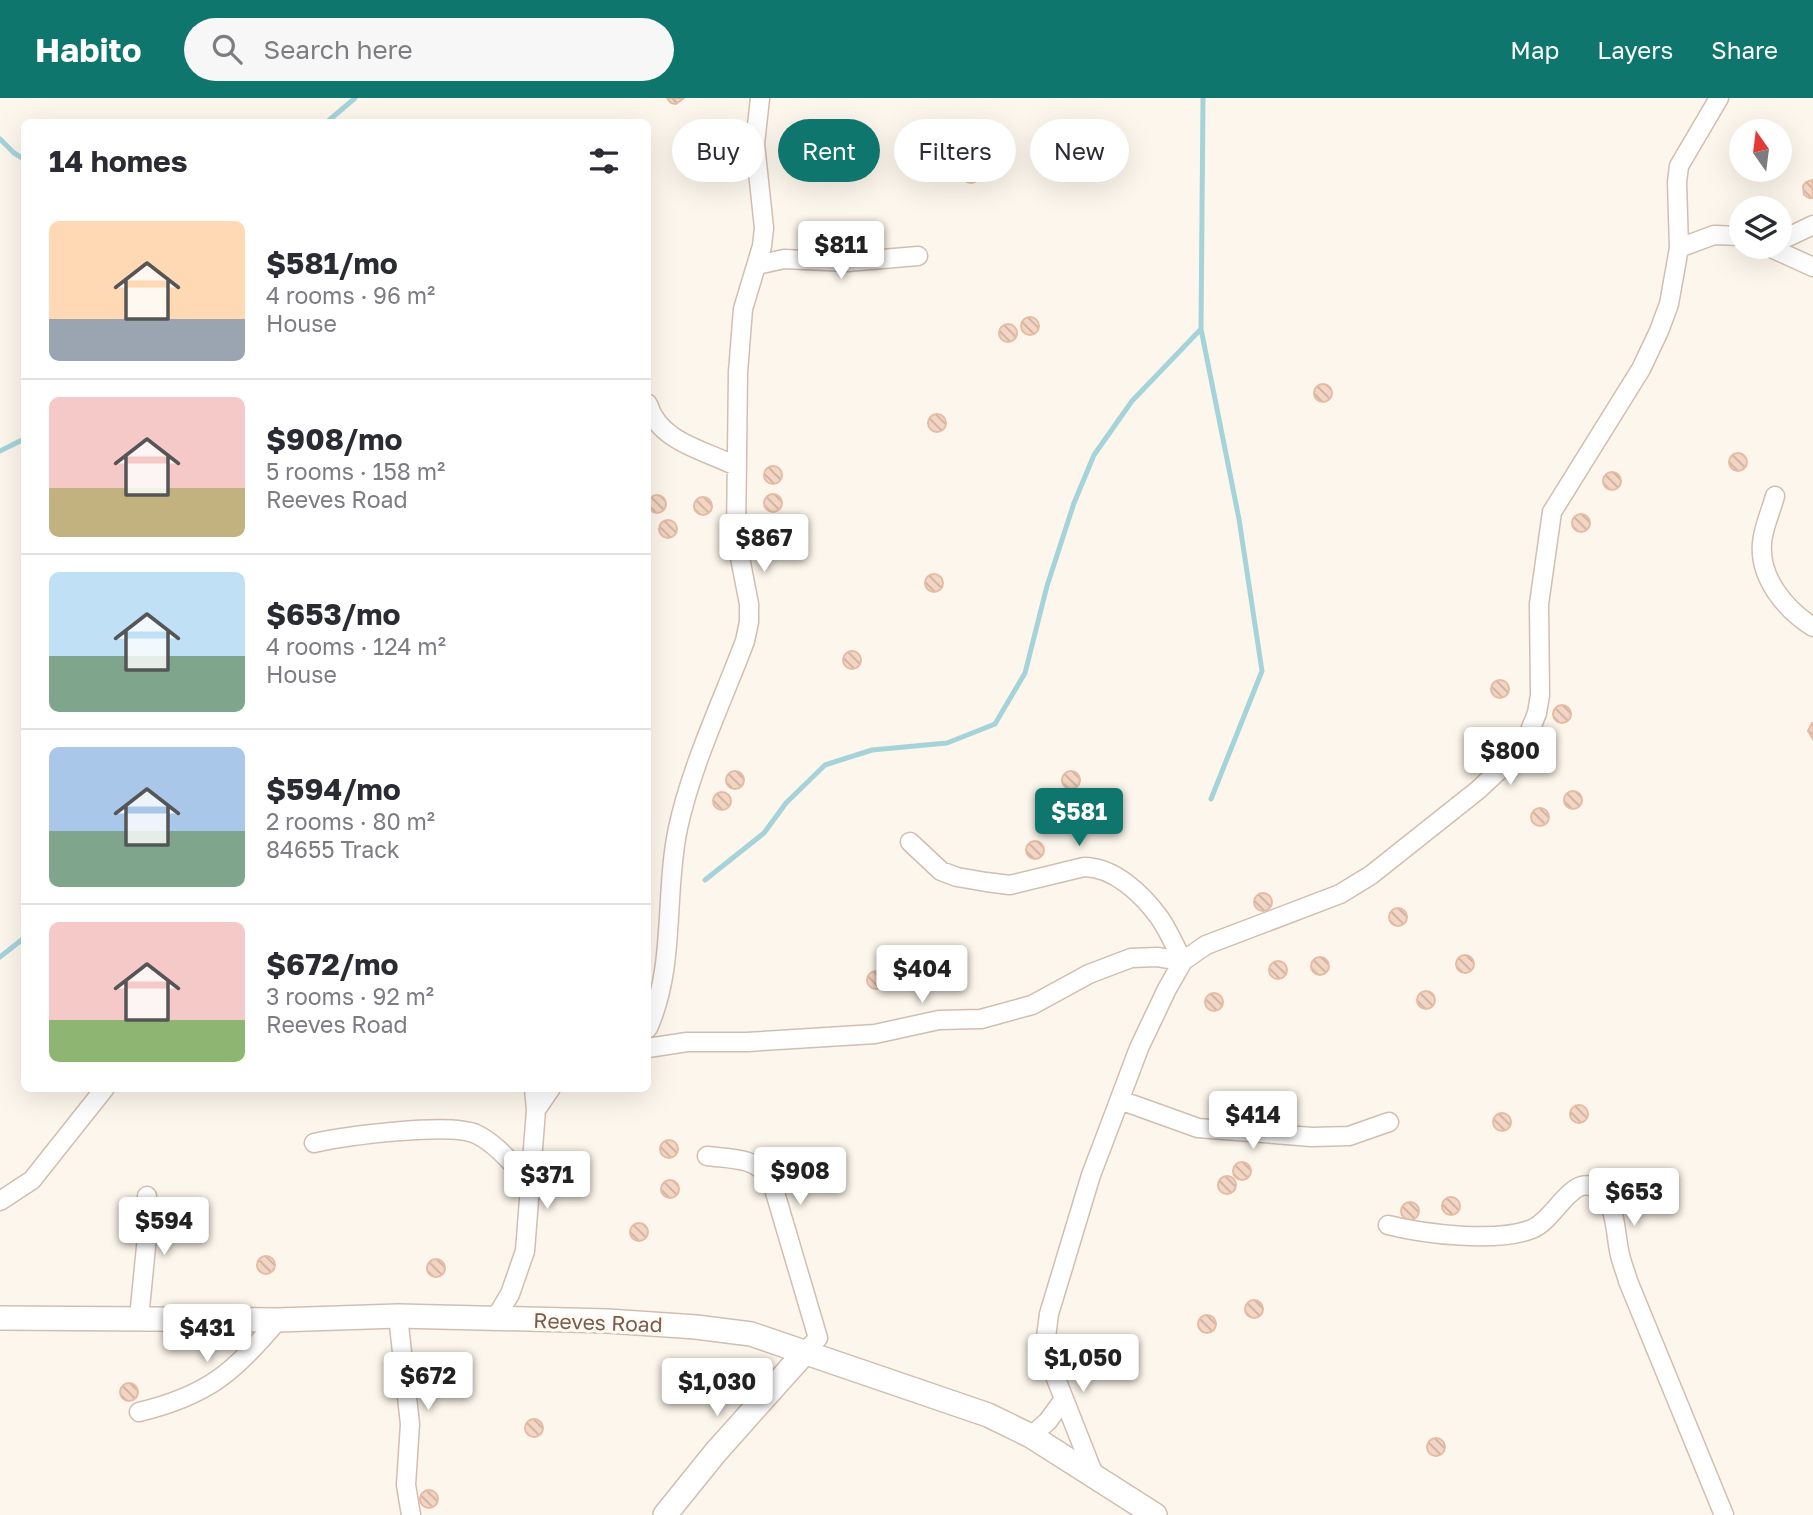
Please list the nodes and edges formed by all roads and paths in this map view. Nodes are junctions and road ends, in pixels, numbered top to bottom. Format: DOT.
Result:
graph roads {
  1 [pos="760,98"];
  2 [pos="1719,98"];
  3 [pos="1813,225"];
  4 [pos="1792,235"];
  5 [pos="1729,236"];
  6 [pos="1678,248"];
  7 [pos="918,256"];
  8 [pos="1792,257"];
  9 [pos="757,265"];
  10 [pos="1813,267"];
  11 [pos="651,411"];
  12 [pos="736,466"];
  13 [pos="1775,496"];
  14 [pos="1813,627"];
  15 [pos="910,842"];
  16 [pos="1183,961"];
  17 [pos="651,1021"];
  18 [pos="651,1048"];
  19 [pos="102,1092"];
  20 [pos="534,1092"];
  21 [pos="548,1092"];
  22 [pos="1120,1100"];
  23 [pos="536,1110"];
  24 [pos="1389,1122"];
  25 [pos="314,1143"];
  26 [pos="707,1156"];
  27 [pos="529,1181"];
  28 [pos="147,1196"];
  29 [pos="0,1201"];
  30 [pos="1388,1225"];
  31 [pos="398,1316"];
  32 [pos="0,1318"];
  33 [pos="139,1318"];
  34 [pos="495,1319"];
  35 [pos="278,1320"];
  36 [pos="812,1345"];
  37 [pos="1064,1399"];
  38 [pos="139,1412"];
  39 [pos="1031,1436"];
  40 [pos="1094,1475"];
  41 [pos="411,1515"];
  42 [pos="665,1515"];
  43 [pos="1154,1515"];
  44 [pos="1724,1515"];
  1 -- 9 [label="street"];
  2 -- 6 [label="street"];
  3 -- 4 [label="street"];
  5 -- 6 [label="street"];
  6 -- 16 [label="street"];
  7 -- 9 [label="street"];
  8 -- 10 [label="street"];
  9 -- 12 [label="street"];
  11 -- 12 [label="street"];
  12 -- 17 [label="street"];
  13 -- 14 [label="street"];
  15 -- 16 [label="street"];
  16 -- 18 [label="street"];
  16 -- 22 [label="street"];
  19 -- 29 [label="street"];
  20 -- 23 [label="street"];
  21 -- 23 [label="street"];
  22 -- 24 [label="street"];
  22 -- 37 [label="street"];
  23 -- 27 [label="street"];
  25 -- 27 [label="street"];
  26 -- 36 [label="street"];
  27 -- 34 [label="street"];
  28 -- 33 [label="street"];
  30 -- 44 [label="street"];
  31 -- 34 [label="street, Reeves Road"];
  31 -- 35 [label="street, Reeves Road"];
  31 -- 41 [label="street"];
  32 -- 33 [label="street, Reeves Road"];
  33 -- 35 [label="street, Reeves Road"];
  34 -- 36 [label="street, Reeves Road"];
  35 -- 38 [label="street"];
  36 -- 39 [label="street, Reeves Road"];
  36 -- 42 [label="street"];
  37 -- 39 [label="street"];
  37 -- 40 [label="street"];
  39 -- 40 [label="street, Reeves Road"];
  40 -- 43 [label="street, Reeves Road"];
}
